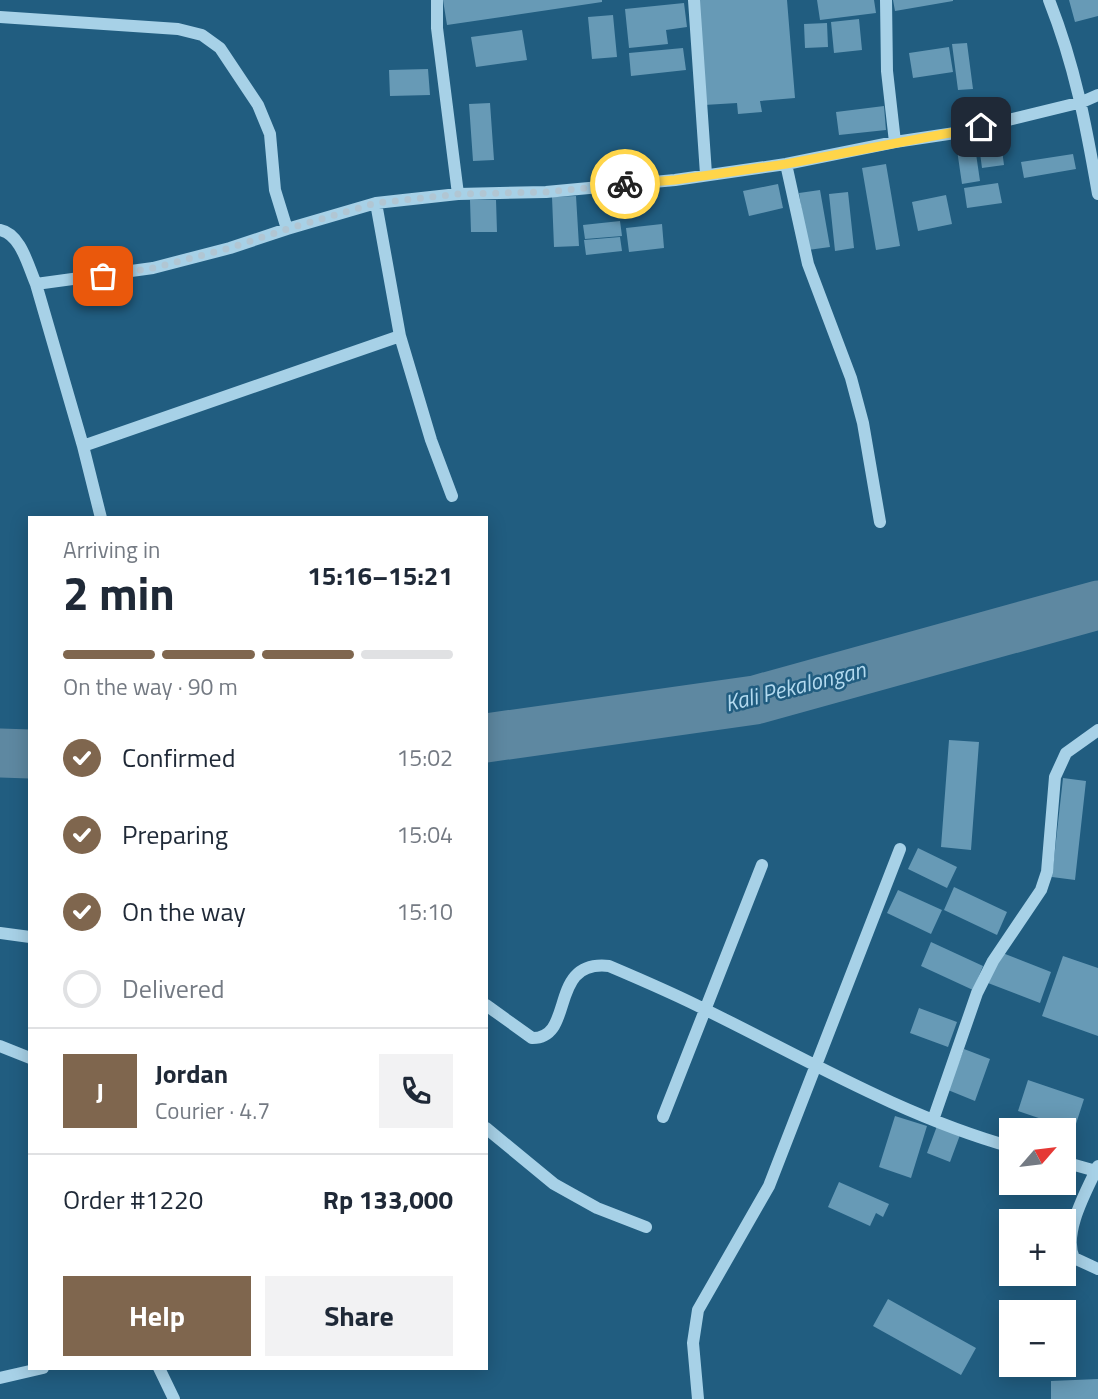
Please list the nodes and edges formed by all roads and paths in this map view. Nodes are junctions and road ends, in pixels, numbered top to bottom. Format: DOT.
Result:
graph roads {
  1 [pos="437,0"];
  2 [pos="694,0"];
  3 [pos="886,0"];
  4 [pos="1049,0"];
  5 [pos="0,18"];
  6 [pos="1098,95"];
  7 [pos="1082,102"];
  8 [pos="895,142"];
  9 [pos="786,164"];
  10 [pos="706,174"];
  11 [pos="458,194"];
  12 [pos="1098,194"];
  13 [pos="376,203"];
  14 [pos="287,229"];
  15 [pos="0,230"];
  16 [pos="36,284"];
  17 [pos="400,336"];
  18 [pos="83,446"];
  19 [pos="452,496"];
  20 [pos="100,516"];
  21 [pos="880,522"];
  22 [pos="1098,730"];
  23 [pos="900,849"];
  24 [pos="762,865"];
  25 [pos="0,933"];
  26 [pos="28,937"];
  27 [pos="488,1006"];
  28 [pos="705,1009"];
  29 [pos="0,1046"];
  30 [pos="28,1057"];
  31 [pos="816,1066"];
  32 [pos="663,1117"];
  33 [pos="933,1120"];
  34 [pos="488,1130"];
  35 [pos="999,1144"];
  36 [pos="1076,1164"];
  37 [pos="1097,1168"];
  38 [pos="646,1227"];
  39 [pos="1098,1269"];
  40 [pos="34,1370"];
  41 [pos="160,1370"];
  42 [pos="0,1378"];
  43 [pos="174,1399"];
  44 [pos="698,1399"];
  1 -- 11 [label="street"];
  2 -- 10 [label="street"];
  3 -- 8 [label="street"];
  4 -- 7 [label="street"];
  5 -- 14 [label="street"];
  6 -- 7 [label="street"];
  7 -- 8 [label="street"];
  7 -- 12 [label="street"];
  8 -- 9 [label="street"];
  9 -- 10 [label="street"];
  9 -- 21 [label="street"];
  10 -- 11 [label="street"];
  11 -- 13 [label="street"];
  13 -- 14 [label="street"];
  13 -- 17 [label="street"];
  14 -- 16 [label="street"];
  15 -- 16 [label="street"];
  16 -- 18 [label="street"];
  17 -- 18 [label="street"];
  17 -- 19 [label="street"];
  18 -- 20 [label="street"];
  22 -- 33 [label="street"];
  23 -- 31 [label="street"];
  24 -- 28 [label="street"];
  25 -- 26 [label="street"];
  27 -- 28 [label="street"];
  28 -- 31 [label="street"];
  28 -- 32 [label="street"];
  29 -- 30 [label="street"];
  31 -- 33 [label="street"];
  31 -- 44 [label="street"];
  33 -- 35 [label="street"];
  34 -- 38 [label="street"];
  36 -- 37 [label="street"];
  37 -- 39 [label="street"];
  40 -- 42 [label="street"];
  41 -- 43 [label="street"];
}
